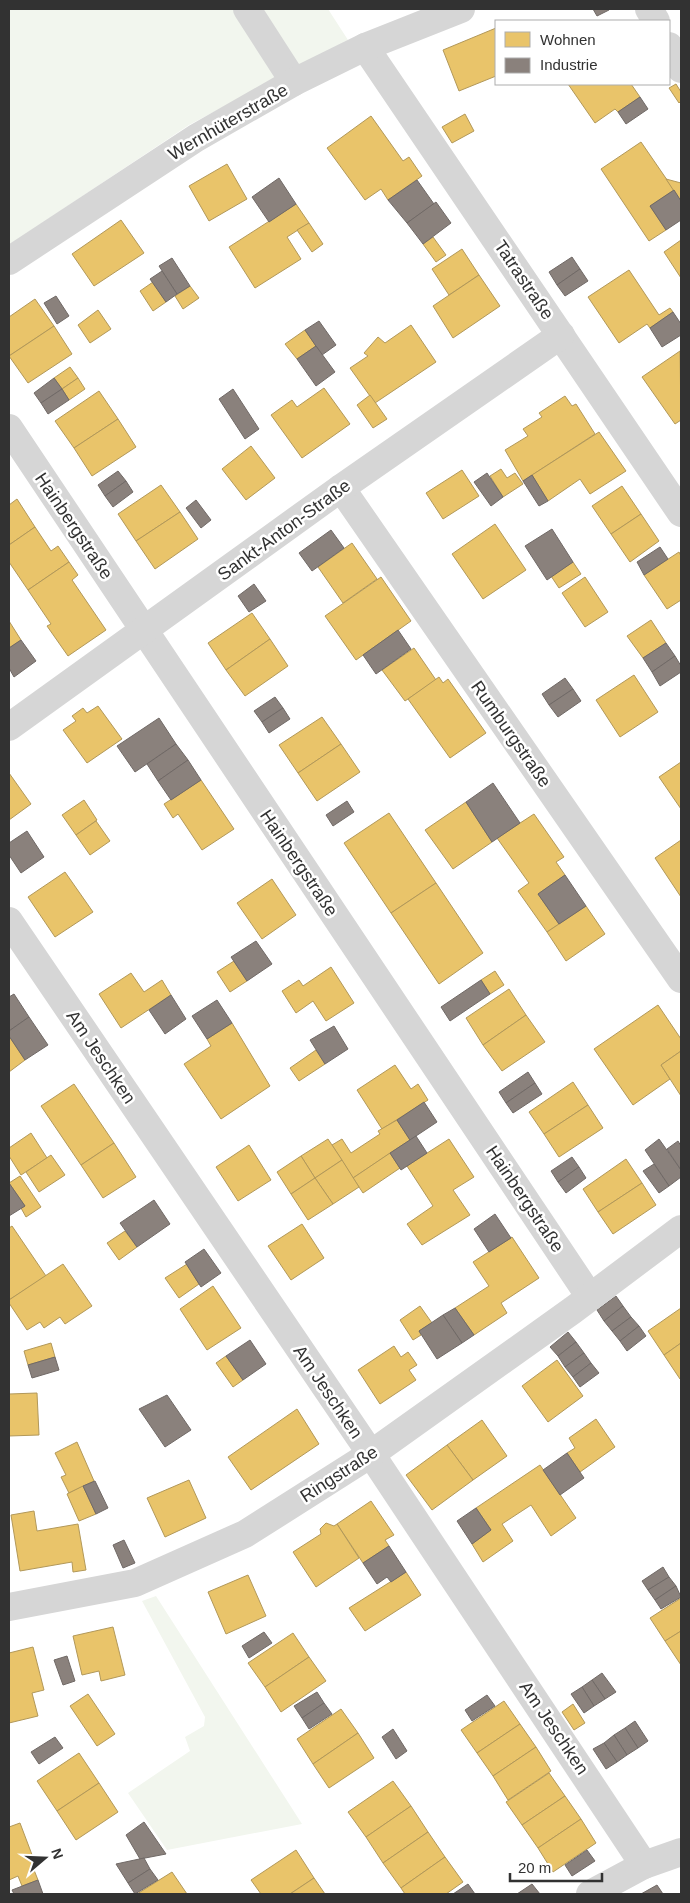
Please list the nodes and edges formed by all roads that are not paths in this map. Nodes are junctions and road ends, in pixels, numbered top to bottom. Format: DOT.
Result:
graph roads {
  1 [pos="247,9"];
  2 [pos="461,9"];
  3 [pos="365,47"];
  4 [pos="670,48"];
  5 [pos="681,69"];
  6 [pos="294,82"];
  7 [pos="9,260"];
  8 [pos="561,334"];
  9 [pos="9,428"];
  10 [pos="341,488"];
  11 [pos="681,513"];
  12 [pos="143,631"];
  13 [pos="9,727"];
  14 [pos="9,921"];
  15 [pos="681,979"];
  16 [pos="681,1229"];
  17 [pos="590,1297"];
  18 [pos="371,1454"];
  19 [pos="9,1607"];
  20 [pos="681,1852"];
  21 [pos="644,1865"];
  22 [pos="590,1894"];
  1 -- 6 [label="street"];
  2 -- 3 [label="street, Wernhüterstraße"];
  3 -- 6 [label="street, Wernhüterstraße"];
  3 -- 8 [label="street, Tatrastraße"];
  4 -- 5 [label="street"];
  6 -- 7 [label="street, Wernhüterstraße"];
  8 -- 10 [label="street, Sankt-Anton-Straße"];
  8 -- 11 [label="street, Tatrastraße"];
  9 -- 12 [label="street, Hainbergstraße"];
  10 -- 12 [label="street, Sankt-Anton-Straße"];
  10 -- 15 [label="street, Rumburgstraße"];
  12 -- 13 [label="street, Sankt-Anton-Straße"];
  12 -- 17 [label="street, Hainbergstraße"];
  14 -- 18 [label="street, Am Jeschken"];
  16 -- 17 [label="street, Ringstraße"];
  17 -- 18 [label="street, Ringstraße"];
  18 -- 19 [label="street, Ringstraße"];
  18 -- 21 [label="street, Am Jeschken"];
  20 -- 21 [label="street"];
  21 -- 22 [label="street"];
}
